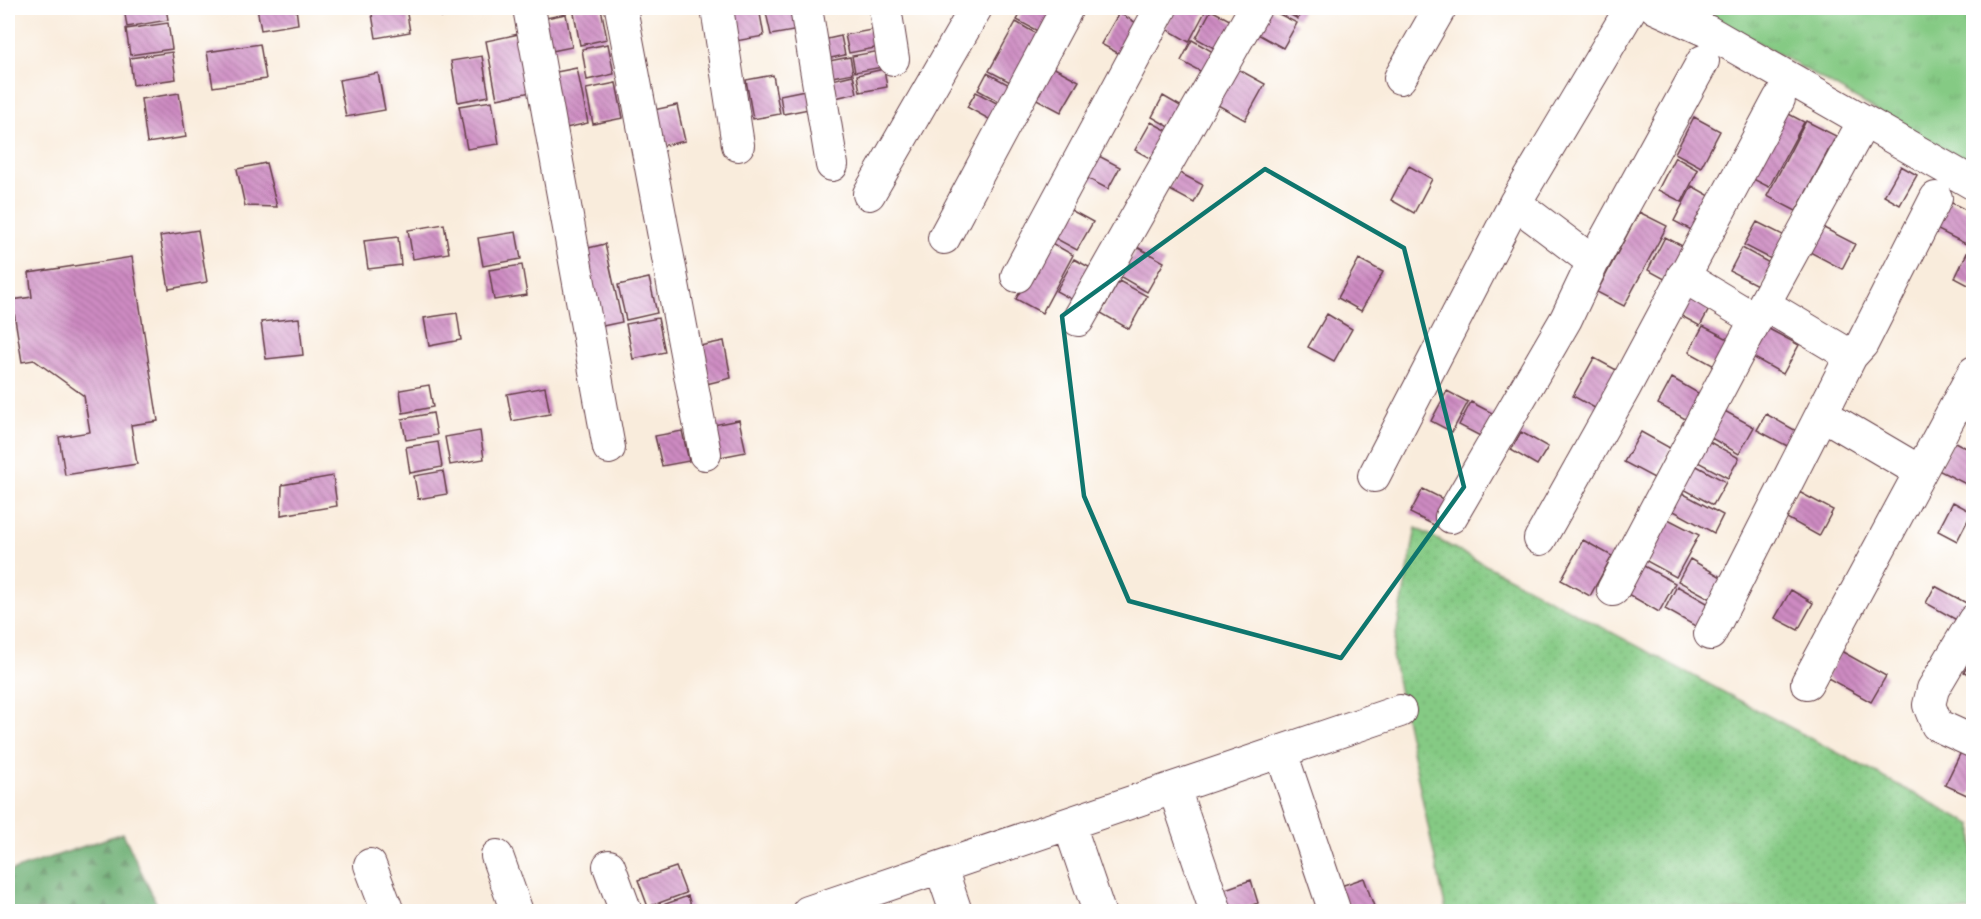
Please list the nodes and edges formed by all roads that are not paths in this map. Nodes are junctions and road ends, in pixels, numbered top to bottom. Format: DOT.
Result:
graph roads {
  1 [pos="529,8"];
  2 [pos="621,8"];
  3 [pos="717,8"];
  4 [pos="806,8"];
  5 [pos="885,8"];
  6 [pos="976,8"];
  7 [pos="1067,8"];
  8 [pos="1161,8"];
  9 [pos="1255,8"];
  10 [pos="1440,8"];
  11 [pos="1631,8"];
  12 [pos="1656,8"];
  13 [pos="893,59"];
  14 [pos="1703,61"];
  15 [pos="1400,78"];
  16 [pos="1779,99"];
  17 [pos="1864,121"];
  18 [pos="738,145"];
  19 [pos="832,165"];
  20 [pos="1974,184"];
  21 [pos="869,194"];
  22 [pos="1936,198"];
  23 [pos="1515,203"];
  24 [pos="944,238"];
  25 [pos="1593,262"];
  26 [pos="1017,276"];
  27 [pos="1683,276"];
  28 [pos="1760,312"];
  29 [pos="1078,320"];
  30 [pos="1851,356"];
  31 [pos="1974,372"];
  32 [pos="1822,414"];
  33 [pos="609,448"];
  34 [pos="705,454"];
  35 [pos="1919,471"];
  36 [pos="1374,476"];
  37 [pos="1451,517"];
  38 [pos="1540,539"];
  39 [pos="1613,590"];
  40 [pos="1972,625"];
  41 [pos="1710,634"];
  42 [pos="1807,683"];
  43 [pos="1400,711"];
  44 [pos="1974,742"];
  45 [pos="1281,752"];
  46 [pos="1174,788"];
  47 [pos="1069,824"];
  48 [pos="497,856"];
  49 [pos="370,865"];
  50 [pos="609,866"];
  51 [pos="941,868"];
  52 [pos="388,912"];
  53 [pos="517,912"];
  54 [pos="626,912"];
  55 [pos="808,912"];
  56 [pos="956,912"];
  57 [pos="1099,912"];
  58 [pos="1216,912"];
  59 [pos="1335,912"];
  1 -- 33 [label="street"];
  2 -- 34 [label="street"];
  3 -- 18 [label="street"];
  4 -- 19 [label="street"];
  5 -- 13 [label="street"];
  6 -- 21 [label="street"];
  7 -- 24 [label="street"];
  8 -- 26 [label="street"];
  9 -- 29 [label="street"];
  10 -- 15 [label="street"];
  11 -- 23 [label="street"];
  12 -- 17 [label="street"];
  14 -- 25 [label="street"];
  16 -- 27 [label="street"];
  17 -- 20 [label="street"];
  17 -- 28 [label="street"];
  22 -- 30 [label="street"];
  23 -- 25 [label="street"];
  23 -- 36 [label="street"];
  25 -- 37 [label="street"];
  27 -- 28 [label="street"];
  27 -- 38 [label="street"];
  28 -- 30 [label="street"];
  28 -- 39 [label="street"];
  30 -- 32 [label="street"];
  31 -- 35 [label="street"];
  32 -- 35 [label="street"];
  32 -- 41 [label="street"];
  35 -- 42 [label="street"];
  40 -- 44 [label="street"];
  43 -- 45 [label="street"];
  45 -- 46 [label="street"];
  45 -- 59 [label="street"];
  46 -- 47 [label="street"];
  46 -- 58 [label="street"];
  47 -- 51 [label="street"];
  47 -- 57 [label="street"];
  48 -- 53 [label="street"];
  49 -- 52 [label="street"];
  50 -- 54 [label="street"];
  51 -- 55 [label="street"];
  51 -- 56 [label="street"];
}
